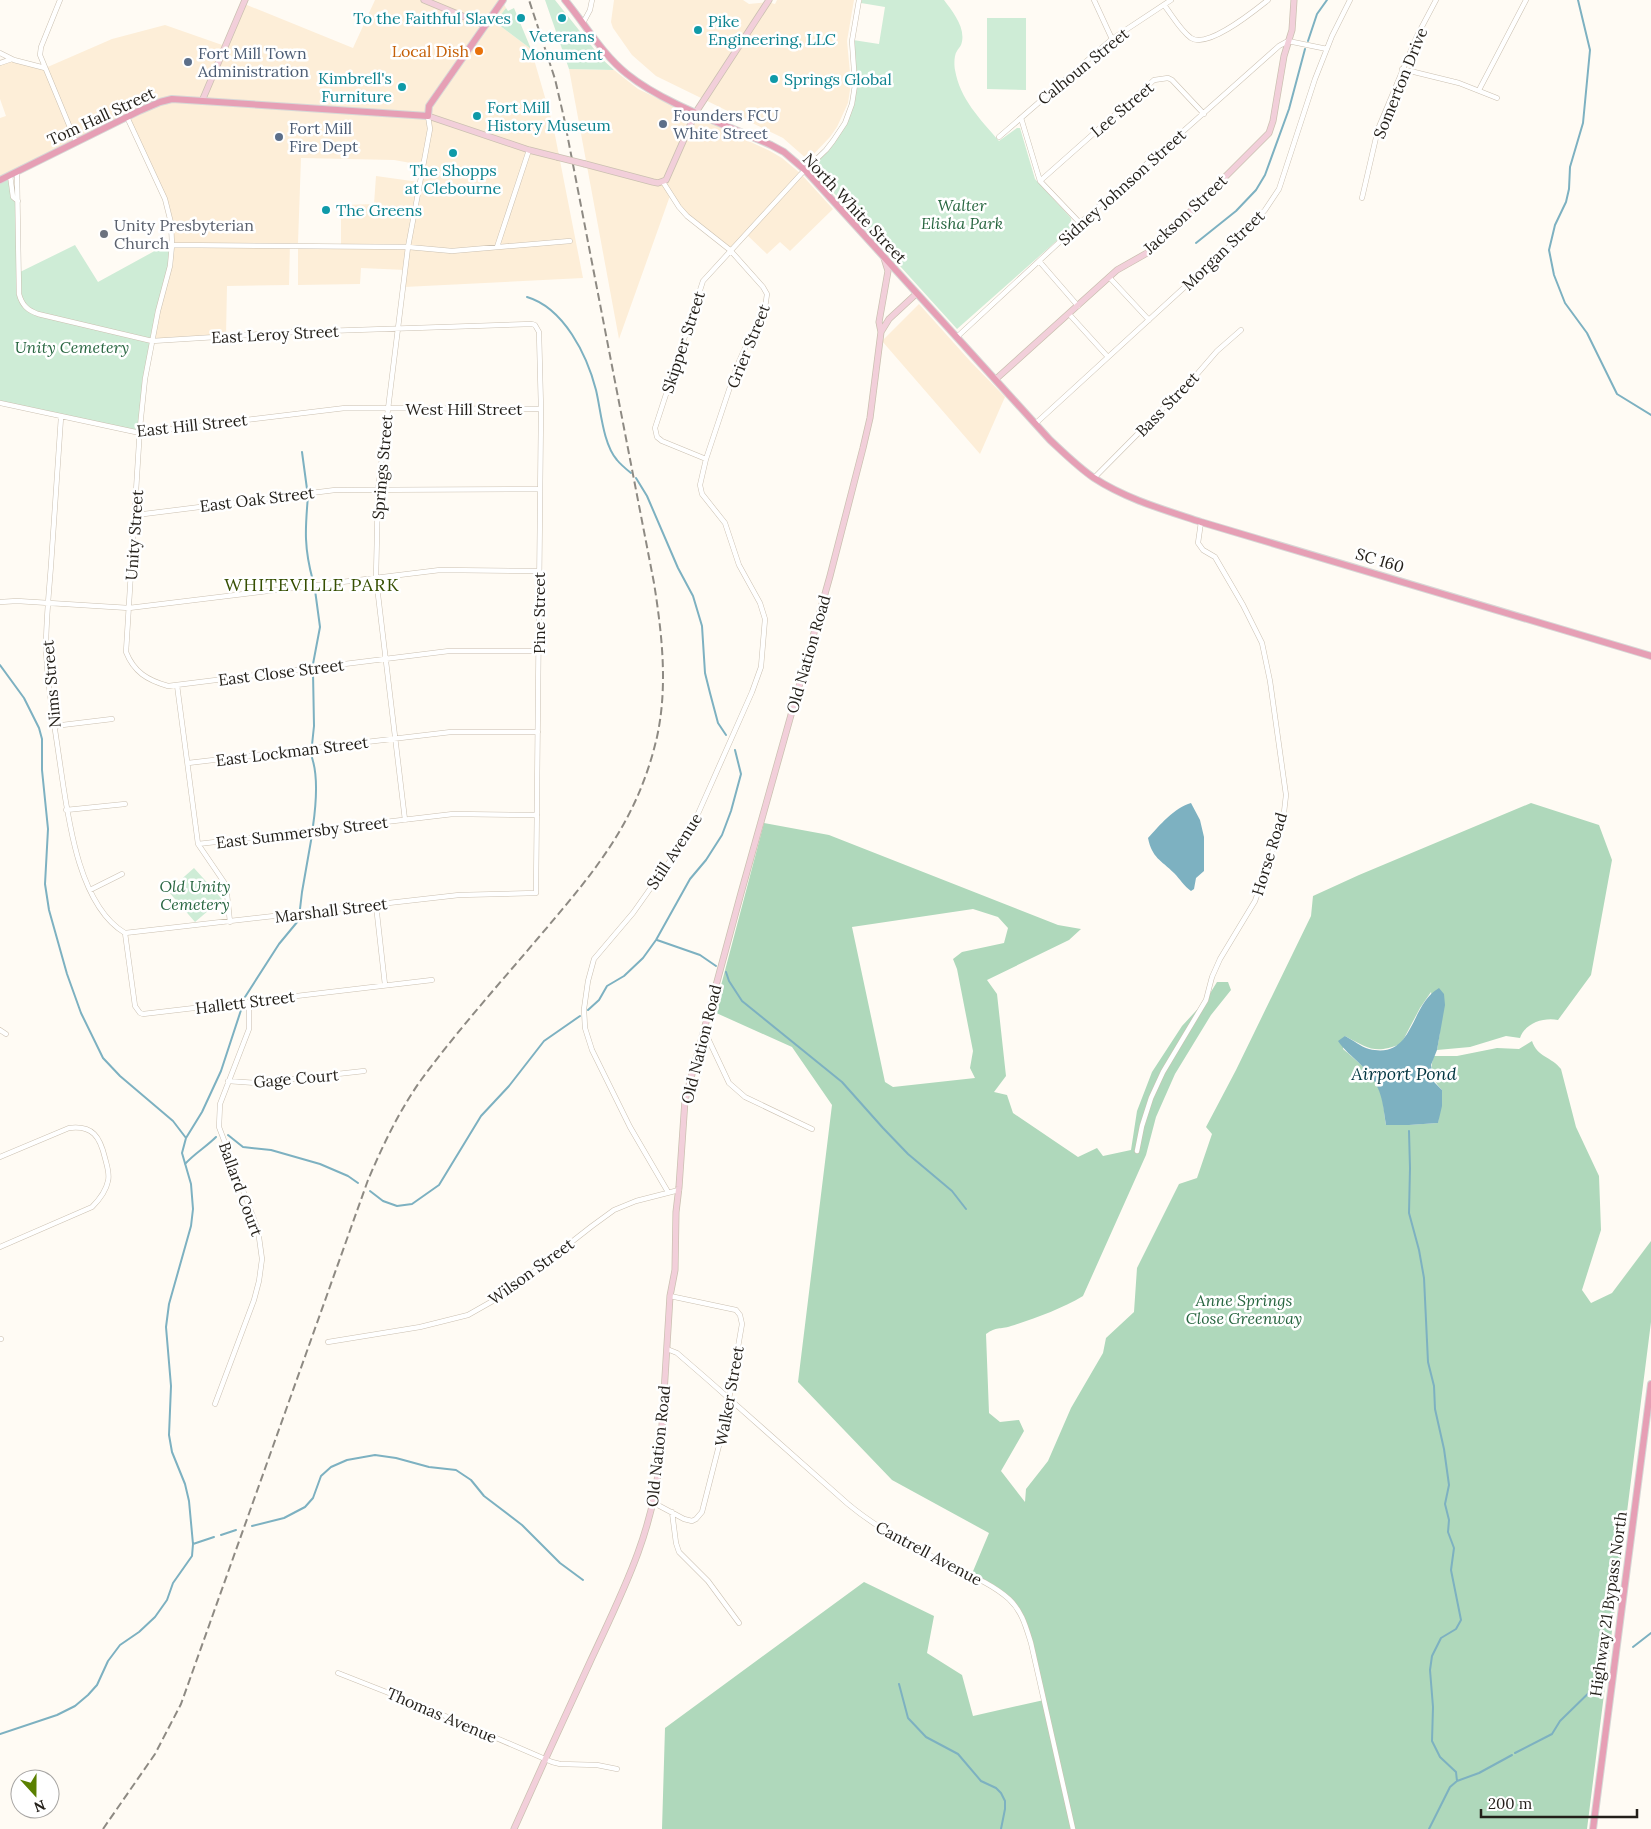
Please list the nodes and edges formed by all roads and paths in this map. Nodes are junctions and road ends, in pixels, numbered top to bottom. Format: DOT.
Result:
graph roads {
  1 [pos="245,0"];
  2 [pos="424,0"];
  3 [pos="503,0"];
  4 [pos="565,0"];
  5 [pos="592,0"];
  6 [pos="769,0"];
  7 [pos="859,0"];
  8 [pos="1094,0"];
  9 [pos="1171,0"];
  10 [pos="1268,0"];
  11 [pos="1294,0"];
  12 [pos="1350,0"];
  13 [pos="1436,0"];
  14 [pos="1526,0"];
  15 [pos="58,1"];
  16 [pos="1164,5"];
  17 [pos="583,23"];
  18 [pos="484,25"];
  19 [pos="1112,39"];
  20 [pos="1288,42"];
  21 [pos="1327,49"];
  22 [pos="0,54"];
  23 [pos="14,60"];
  24 [pos="0,63"];
  25 [pos="44,68"];
  26 [pos="1402,70"];
  27 [pos="1479,90"];
  28 [pos="1497,98"];
  29 [pos="202,100"];
  30 [pos="696,112"];
  31 [pos="1204,114"];
  32 [pos="428,116"];
  33 [pos="127,117"];
  34 [pos="1021,118"];
  35 [pos="999,137"];
  36 [pos="76,142"];
  37 [pos="528,150"];
  38 [pos="805,170"];
  39 [pos="17,172"];
  40 [pos="10,175"];
  41 [pos="0,180"];
  42 [pos="1040,181"];
  43 [pos="663,182"];
  44 [pos="1362,198"];
  45 [pos="18,201"];
  46 [pos="1080,223"];
  47 [pos="570,241"];
  48 [pos="172,245"];
  49 [pos="408,247"];
  50 [pos="497,247"];
  51 [pos="730,250"];
  52 [pos="884,258"];
  53 [pos="1039,261"];
  54 [pos="1109,277"];
  55 [pos="916,294"];
  56 [pos="1078,306"];
  57 [pos="1068,314"];
  58 [pos="1148,320"];
  59 [pos="398,328"];
  60 [pos="1241,330"];
  61 [pos="539,332"];
  62 [pos="881,332"];
  63 [pos="958,336"];
  64 [pos="152,341"];
  65 [pos="1108,357"];
  66 [pos="996,379"];
  67 [pos="0,403"];
  68 [pos="387,409"];
  69 [pos="541,409"];
  70 [pos="61,417"];
  71 [pos="1036,424"];
  72 [pos="140,433"];
  73 [pos="706,458"];
  74 [pos="1094,478"];
  75 [pos="1105,484"];
  76 [pos="540,489"];
  77 [pos="378,490"];
  78 [pos="136,514"];
  79 [pos="1201,522"];
  80 [pos="539,571"];
  81 [pos="376,578"];
  82 [pos="0,602"];
  83 [pos="48,603"];
  84 [pos="129,608"];
  85 [pos="539,651"];
  86 [pos="1651,656"];
  87 [pos="385,659"];
  88 [pos="177,685"];
  89 [pos="112,719"];
  90 [pos="54,726"];
  91 [pos="538,732"];
  92 [pos="396,739"];
  93 [pos="188,763"];
  94 [pos="125,804"];
  95 [pos="66,810"];
  96 [pos="537,815"];
  97 [pos="405,820"];
  98 [pos="198,844"];
  99 [pos="122,874"];
  100 [pos="90,890"];
  101 [pos="536,893"];
  102 [pos="376,905"];
  103 [pos="230,922"];
  104 [pos="125,933"];
  105 [pos="432,980"];
  106 [pos="385,985"];
  107 [pos="249,1002"];
  108 [pos="703,1029"];
  109 [pos="0,1030"];
  110 [pos="6,1034"];
  111 [pos="364,1071"];
  112 [pos="228,1081"];
  113 [pos="812,1128"];
  114 [pos="1137,1151"];
  115 [pos="0,1157"];
  116 [pos="679,1190"];
  117 [pos="668,1192"];
  118 [pos="0,1247"];
  119 [pos="670,1296"];
  120 [pos="328,1342"];
  121 [pos="667,1348"];
  122 [pos="1651,1384"];
  123 [pos="729,1399"];
  124 [pos="215,1404"];
  125 [pos="654,1503"];
  126 [pos="672,1512"];
  127 [pos="738,1623"];
  128 [pos="338,1673"];
  129 [pos="545,1758"];
  130 [pos="617,1769"];
  131 [pos="514,1829"];
  132 [pos="1073,1829"];
  133 [pos="1593,1829"];
  1 -- 29 [label="main road"];
  2 -- 18 [label="main road"];
  3 -- 18 [label="main road"];
  4 -- 17 [label="main road, North White Street"];
  5 -- 17 [label="street"];
  6 -- 30 [label="main road"];
  7 -- 38 [label="street, Skipper Street"];
  8 -- 19 [label="street"];
  9 -- 16 [label="street, Calhoun Street"];
  10 -- 16 [label="street"];
  11 -- 20 [label="main road, Jackson Street"];
  12 -- 21 [label="street, Morgan Street"];
  13 -- 26 [label="street, Somerton Drive"];
  14 -- 27 [label="street"];
  15 -- 25 [label="street"];
  16 -- 19 [label="street, Calhoun Street"];
  17 -- 30 [label="main road, North White Street"];
  18 -- 32 [label="main road"];
  19 -- 34 [label="street, Calhoun Street"];
  20 -- 21 [label="street"];
  20 -- 31 [label="street, Sidney Johnson Street"];
  20 -- 54 [label="main road, Jackson Street"];
  21 -- 58 [label="street, Morgan Street"];
  22 -- 23 [label="street"];
  23 -- 24 [label="street"];
  23 -- 25 [label="street"];
  25 -- 36 [label="street"];
  26 -- 27 [label="street"];
  26 -- 44 [label="street, Somerton Drive"];
  27 -- 28 [label="street"];
  29 -- 32 [label="main road, Tom Hall Street"];
  29 -- 33 [label="main road, Tom Hall Street"];
  30 -- 38 [label="main road, North White Street"];
  30 -- 43 [label="main road"];
  31 -- 42 [label="street, Lee Street"];
  31 -- 46 [label="street, Sidney Johnson Street"];
  32 -- 37 [label="main road"];
  32 -- 49 [label="street, Springs Street"];
  33 -- 36 [label="main road, Tom Hall Street"];
  33 -- 48 [label="street, Unity Street"];
  34 -- 35 [label="street, Calhoun Street"];
  34 -- 42 [label="street"];
  36 -- 39 [label="main road, Tom Hall Street"];
  37 -- 43 [label="main road, bridge"];
  37 -- 50 [label="street"];
  38 -- 51 [label="street, Skipper Street"];
  38 -- 52 [label="main road, North White Street"];
  39 -- 40 [label="main road, Tom Hall Street"];
  39 -- 45 [label="street"];
  40 -- 41 [label="main road, Tom Hall Street"];
  40 -- 45 [label="street"];
  42 -- 46 [label="street"];
  43 -- 51 [label="street, Grier Street"];
  45 -- 64 [label="street, East Leroy Street"];
  46 -- 53 [label="street, Sidney Johnson Street"];
  47 -- 50 [label="street"];
  48 -- 49 [label="street"];
  48 -- 64 [label="street, Unity Street"];
  49 -- 50 [label="street"];
  49 -- 59 [label="street, Springs Street"];
  51 -- 73 [label="street, Grier Street"];
  51 -- 73 [label="street, Skipper Street"];
  52 -- 55 [label="main road, North White Street"];
  52 -- 62 [label="main road, Old Nation Road"];
  53 -- 56 [label="street"];
  53 -- 63 [label="street, Sidney Johnson Street"];
  54 -- 56 [label="main road, Jackson Street"];
  54 -- 58 [label="street"];
  55 -- 62 [label="main road"];
  55 -- 63 [label="main road, North White Street"];
  56 -- 57 [label="main road, Jackson Street"];
  57 -- 65 [label="street"];
  57 -- 66 [label="main road, Jackson Street"];
  58 -- 65 [label="street, Morgan Street"];
  59 -- 61 [label="street, East Leroy Street"];
  59 -- 64 [label="street, East Leroy Street"];
  59 -- 68 [label="street, Springs Street"];
  60 -- 74 [label="street, Bass Street"];
  61 -- 69 [label="street, Pine Street"];
  62 -- 108 [label="main road, Old Nation Road"];
  63 -- 66 [label="main road, North White Street"];
  64 -- 72 [label="street, Unity Street"];
  65 -- 71 [label="street, Morgan Street"];
  66 -- 71 [label="main road, North White Street"];
  67 -- 70 [label="street, East Hill Street"];
  68 -- 69 [label="street, West Hill Street"];
  68 -- 72 [label="street, East Hill Street"];
  68 -- 77 [label="street, Springs Street"];
  69 -- 76 [label="street, Pine Street"];
  70 -- 72 [label="street, East Hill Street"];
  70 -- 83 [label="street, Nims Street"];
  71 -- 74 [label="main road, North White Street"];
  72 -- 78 [label="street, Unity Street"];
  73 -- 117 [label="street, Still Avenue"];
  74 -- 75 [label="main road, North White Street"];
  75 -- 79 [label="main road, SC 160 / SC 160"];
  76 -- 77 [label="street, East Oak Street"];
  76 -- 80 [label="street, Pine Street"];
  77 -- 78 [label="street, East Oak Street"];
  77 -- 81 [label="street, Springs Street"];
  78 -- 84 [label="street, Unity Street"];
  79 -- 86 [label="main road, SC 160 / SC 160"];
  79 -- 114 [label="street, Horse Road"];
  80 -- 81 [label="street"];
  80 -- 85 [label="street, Pine Street"];
  81 -- 84 [label="street"];
  81 -- 87 [label="street, Springs Street"];
  82 -- 83 [label="street"];
  83 -- 84 [label="street"];
  83 -- 90 [label="street, Nims Street"];
  84 -- 88 [label="street, Unity Street"];
  85 -- 87 [label="street, East Close Street"];
  85 -- 91 [label="street, Pine Street"];
  87 -- 88 [label="street, East Close Street"];
  87 -- 92 [label="street, Springs Street"];
  88 -- 93 [label="street"];
  89 -- 90 [label="street"];
  90 -- 95 [label="street, Nims Street"];
  91 -- 92 [label="street, East Lockman Street"];
  91 -- 96 [label="street, Pine Street"];
  92 -- 93 [label="street, East Lockman Street"];
  92 -- 97 [label="street, Springs Street"];
  93 -- 98 [label="street"];
  94 -- 95 [label="street"];
  95 -- 100 [label="street, Nims Street"];
  96 -- 97 [label="street, East Summersby Street"];
  96 -- 101 [label="street, Pine Street"];
  97 -- 98 [label="street, East Summersby Street"];
  98 -- 103 [label="street"];
  99 -- 100 [label="street"];
  100 -- 104 [label="street, Nims Street"];
  101 -- 102 [label="street, Marshall Street"];
  102 -- 103 [label="street, Marshall Street"];
  102 -- 106 [label="street"];
  103 -- 104 [label="street, Marshall Street"];
  104 -- 107 [label="street, Hallett Street"];
  105 -- 106 [label="street, Hallett Street"];
  106 -- 107 [label="street, Hallett Street"];
  107 -- 112 [label="street, Ballard Court"];
  108 -- 113 [label="street"];
  108 -- 116 [label="main road, Old Nation Road"];
  109 -- 110 [label="street"];
  111 -- 112 [label="street, Gage Court"];
  112 -- 124 [label="street, Ballard Court"];
  115 -- 118 [label="street"];
  116 -- 117 [label="street"];
  116 -- 119 [label="main road, Old Nation Road"];
  117 -- 120 [label="street, Wilson Street"];
  119 -- 121 [label="main road, Old Nation Road"];
  119 -- 123 [label="street, Walker Street"];
  121 -- 123 [label="street, Cantrell Avenue"];
  121 -- 125 [label="main road, Old Nation Road"];
  122 -- 133 [label="main road, Highway 21 Bypass North"];
  123 -- 126 [label="street, Walker Street"];
  123 -- 132 [label="street, Cantrell Avenue"];
  125 -- 126 [label="street, Walker Street"];
  125 -- 129 [label="main road, Old Nation Road"];
  126 -- 127 [label="street"];
  128 -- 129 [label="street, Thomas Avenue"];
  129 -- 130 [label="street, Thomas Avenue"];
  129 -- 131 [label="main road, Old Nation Road"];
}
